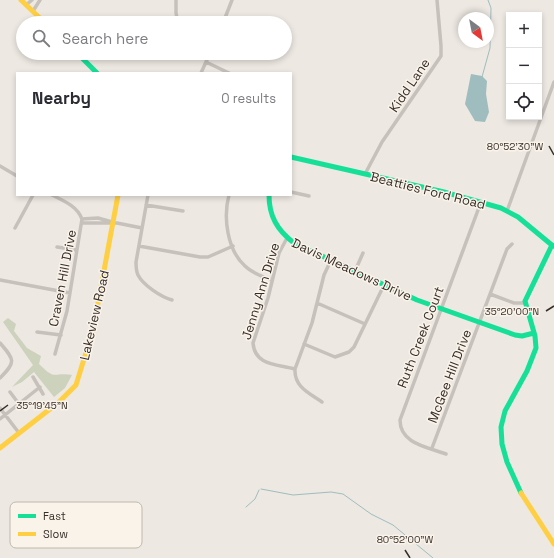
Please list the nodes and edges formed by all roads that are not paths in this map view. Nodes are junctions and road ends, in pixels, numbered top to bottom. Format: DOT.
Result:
graph roads {
  1 [pos="21,0"];
  2 [pos="32,0"];
  3 [pos="40,0"];
  4 [pos="176,0"];
  5 [pos="232,0"];
  6 [pos="437,0"];
  7 [pos="26,5"];
  8 [pos="33,11"];
  9 [pos="38,16"];
  10 [pos="177,16"];
  11 [pos="226,16"];
  12 [pos="84,60"];
  13 [pos="206,62"];
  14 [pos="96,72"];
  15 [pos="201,72"];
  16 [pos="227,72"];
  17 [pos="554,82"];
  18 [pos="292,157"];
  19 [pos="0,166"];
  20 [pos="365,174"];
  21 [pos="16,175"];
  22 [pos="292,192"];
  23 [pos="32,196"];
  24 [pos="54,196"];
  25 [pos="118,196"];
  26 [pos="148,196"];
  27 [pos="229,196"];
  28 [pos="269,196"];
  29 [pos="309,196"];
  30 [pos="481,202"];
  31 [pos="146,205"];
  32 [pos="183,211"];
  33 [pos="507,211"];
  34 [pos="82,221"];
  35 [pos="113,223"];
  36 [pos="15,228"];
  37 [pos="142,228"];
  38 [pos="287,238"];
  39 [pos="512,244"];
  40 [pos="139,246"];
  41 [pos="233,246"];
  42 [pos="553,246"];
  43 [pos="57,247"];
  44 [pos="77,250"];
  45 [pos="363,253"];
  46 [pos="331,260"];
  47 [pos="355,271"];
  48 [pos="0,280"];
  49 [pos="272,280"];
  50 [pos="384,285"];
  51 [pos="70,293"];
  52 [pos="490,294"];
  53 [pos="172,300"];
  54 [pos="318,302"];
  55 [pos="524,303"];
  56 [pos="442,307"];
  57 [pos="480,321"];
  58 [pos="365,324"];
  59 [pos="37,332"];
  60 [pos="534,333"];
  61 [pos="61,336"];
  62 [pos="0,344"];
  63 [pos="304,344"];
  64 [pos="55,354"];
  65 [pos="294,369"];
  66 [pos="33,377"];
  67 [pos="0,378"];
  68 [pos="40,388"];
  69 [pos="10,392"];
  70 [pos="43,394"];
  71 [pos="322,402"];
  72 [pos="19,404"];
  73 [pos="0,408"];
  74 [pos="6,415"];
  75 [pos="0,419"];
  76 [pos="19,433"];
  77 [pos="0,448"];
  78 [pos="432,448"];
  79 [pos="446,454"];
  80 [pos="554,544"];
  1 -- 7 [label="street"];
  2 -- 7 [label="street"];
  3 -- 8 [label="street"];
  4 -- 10 [label="street"];
  5 -- 11 [label="street"];
  6 -- 20 [label="street, Kidd Lane"];
  7 -- 8 [label="street"];
  8 -- 9 [label="street"];
  12 -- 14 [label="street"];
  13 -- 15 [label="street"];
  13 -- 16 [label="street"];
  17 -- 33 [label="street"];
  18 -- 20 [label="street, Beatties Ford Road"];
  19 -- 21 [label="street"];
  20 -- 30 [label="street, Beatties Ford Road"];
  22 -- 29 [label="street"];
  23 -- 36 [label="street"];
  24 -- 34 [label="street, Craven Hill Drive"];
  25 -- 35 [label="street, Lakeview Road"];
  26 -- 31 [label="street"];
  27 -- 41 [label="street"];
  28 -- 38 [label="street, Davis Meadows Drive"];
  30 -- 33 [label="street, Beatties Ford Road"];
  30 -- 56 [label="street, Ruth Creek Court"];
  31 -- 32 [label="street"];
  31 -- 37 [label="street"];
  33 -- 42 [label="street, Beatties Ford Road"];
  34 -- 35 [label="street"];
  34 -- 44 [label="street, Craven Hill Drive"];
  35 -- 37 [label="street"];
  35 -- 76 [label="street, Lakeview Road"];
  37 -- 40 [label="street"];
  38 -- 46 [label="street, Davis Meadows Drive"];
  38 -- 49 [label="street, Jenny Ann Drive"];
  39 -- 52 [label="street, McGee Hill Drive"];
  40 -- 41 [label="street"];
  40 -- 53 [label="street"];
  41 -- 49 [label="street"];
  42 -- 55 [label="street"];
  43 -- 44 [label="street"];
  44 -- 51 [label="street, Craven Hill Drive"];
  45 -- 47 [label="street"];
  46 -- 47 [label="street, Davis Meadows Drive"];
  46 -- 54 [label="street"];
  47 -- 50 [label="street, Davis Meadows Drive"];
  48 -- 51 [label="street"];
  49 -- 65 [label="street, Jenny Ann Drive"];
  50 -- 56 [label="street, Davis Meadows Drive"];
  50 -- 58 [label="street"];
  51 -- 61 [label="street, Craven Hill Drive"];
  52 -- 55 [label="street"];
  52 -- 57 [label="street, McGee Hill Drive"];
  54 -- 58 [label="street"];
  54 -- 63 [label="street"];
  55 -- 60 [label="street"];
  56 -- 57 [label="street, Davis Meadows Drive"];
  56 -- 78 [label="street, Ruth Creek Court"];
  57 -- 60 [label="street, Davis Meadows Drive"];
  57 -- 78 [label="street, McGee Hill Drive"];
  58 -- 63 [label="street"];
  59 -- 61 [label="street"];
  60 -- 80 [label="street"];
  61 -- 64 [label="street, Craven Hill Drive"];
  62 -- 67 [label="street"];
  63 -- 65 [label="street"];
  65 -- 71 [label="street"];
  66 -- 68 [label="street"];
  68 -- 70 [label="street"];
  68 -- 72 [label="street"];
  69 -- 72 [label="street"];
  72 -- 74 [label="street"];
  73 -- 74 [label="street"];
  74 -- 75 [label="street"];
  74 -- 76 [label="street"];
  76 -- 77 [label="street, Lakeview Road"];
  78 -- 79 [label="street, Ruth Creek Court"];
}
